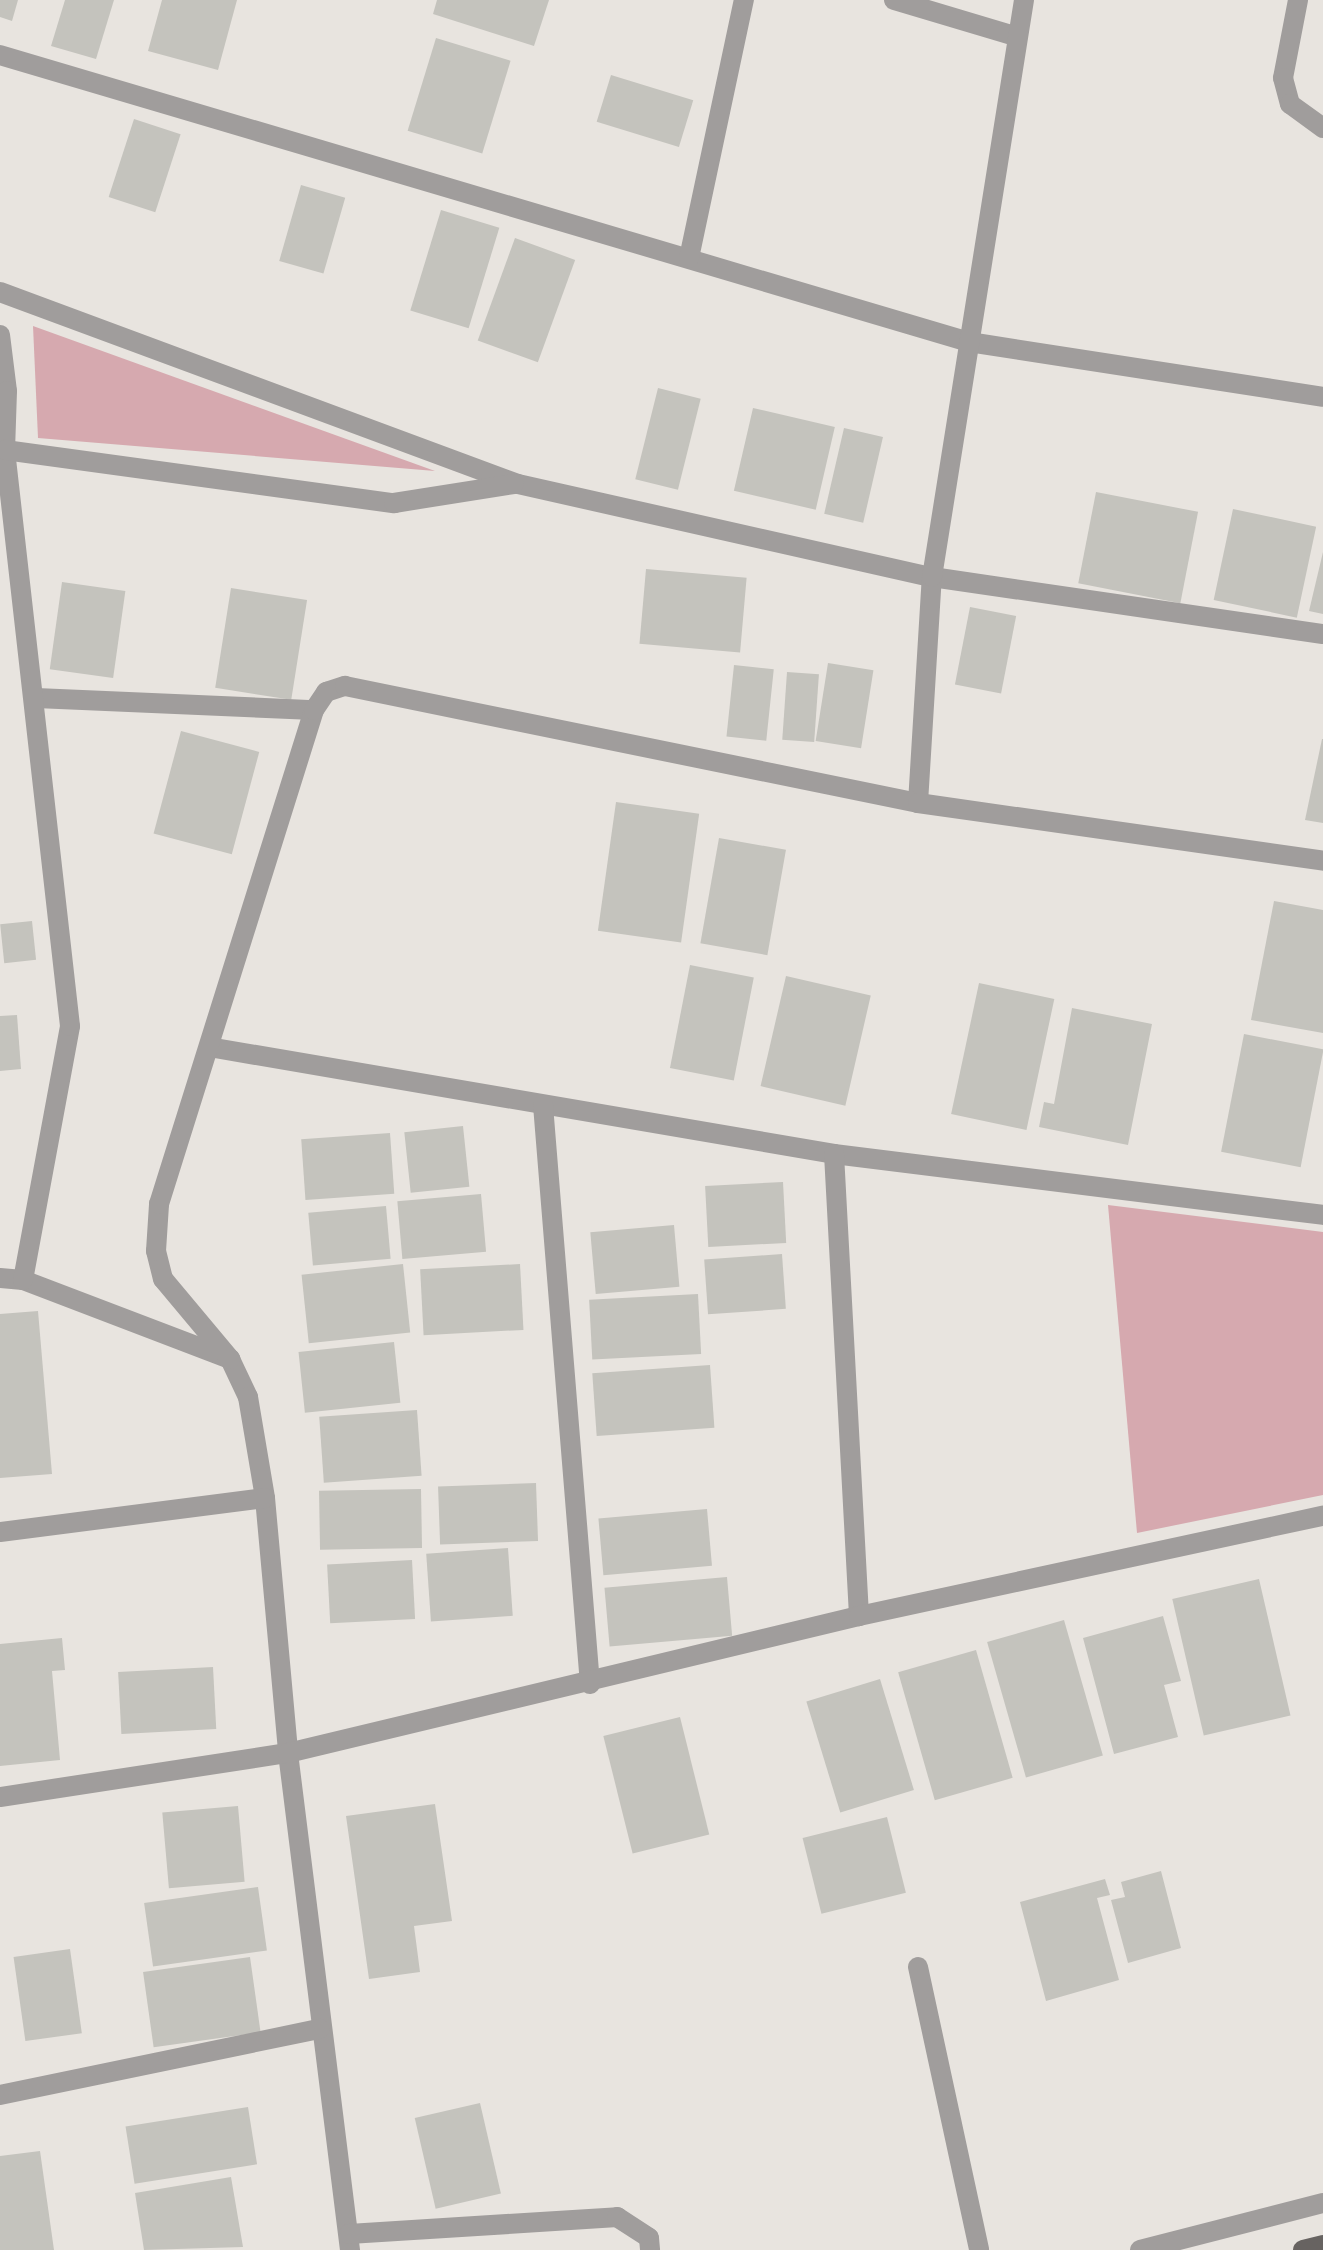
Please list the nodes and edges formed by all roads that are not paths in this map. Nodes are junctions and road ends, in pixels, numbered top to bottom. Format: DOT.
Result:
graph roads {
  1 [pos="744,0"];
  2 [pos="894,0"];
  3 [pos="1024,0"];
  4 [pos="1298,0"];
  5 [pos="1015,36"];
  6 [pos="0,55"];
  7 [pos="1323,128"];
  8 [pos="689,258"];
  9 [pos="0,292"];
  10 [pos="0,335"];
  11 [pos="969,342"];
  12 [pos="4,392"];
  13 [pos="1323,397"];
  14 [pos="5,450"];
  15 [pos="518,484"];
  16 [pos="932,577"];
  17 [pos="1323,634"];
  18 [pos="36,698"];
  19 [pos="314,710"];
  20 [pos="918,803"];
  21 [pos="1323,861"];
  22 [pos="209,1047"];
  23 [pos="543,1105"];
  24 [pos="834,1154"];
  25 [pos="1323,1215"];
  26 [pos="0,1278"];
  27 [pos="23,1280"];
  28 [pos="230,1359"];
  29 [pos="265,1498"];
  30 [pos="1323,1516"];
  31 [pos="0,1532"];
  32 [pos="859,1616"];
  33 [pos="590,1684"];
  34 [pos="288,1753"];
  35 [pos="0,1797"];
  36 [pos="918,1967"];
  37 [pos="319,2029"];
  38 [pos="0,2095"];
  39 [pos="1323,2203"];
  40 [pos="350,2242"];
  41 [pos="1323,2245"];
  42 [pos="650,2250"];
  43 [pos="979,2250"];
  44 [pos="1140,2250"];
  45 [pos="1303,2250"];
  1 -- 8 [label="street"];
  2 -- 5 [label="street"];
  3 -- 5 [label="street"];
  4 -- 7 [label="street"];
  5 -- 11 [label="street"];
  6 -- 8 [label="street"];
  8 -- 11 [label="street"];
  9 -- 15 [label="street"];
  10 -- 12 [label="street"];
  11 -- 13 [label="street"];
  11 -- 16 [label="street"];
  12 -- 14 [label="street"];
  14 -- 15 [label="street"];
  14 -- 18 [label="street"];
  15 -- 16 [label="street"];
  16 -- 17 [label="street"];
  16 -- 20 [label="street"];
  18 -- 19 [label="street"];
  18 -- 27 [label="street"];
  19 -- 20 [label="street"];
  19 -- 22 [label="street"];
  20 -- 21 [label="street"];
  22 -- 23 [label="street"];
  22 -- 28 [label="street"];
  23 -- 24 [label="street"];
  23 -- 33 [label="street"];
  24 -- 25 [label="street"];
  24 -- 32 [label="street"];
  26 -- 27 [label="street"];
  27 -- 28 [label="street"];
  28 -- 29 [label="street"];
  29 -- 31 [label="street"];
  29 -- 34 [label="street"];
  30 -- 32 [label="street"];
  32 -- 33 [label="street"];
  33 -- 34 [label="street"];
  34 -- 35 [label="street"];
  34 -- 37 [label="street"];
  36 -- 43 [label="street"];
  37 -- 38 [label="street"];
  37 -- 40 [label="street"];
  39 -- 44 [label="street"];
  40 -- 42 [label="street"];
  41 -- 45 [label="main road"];
}
